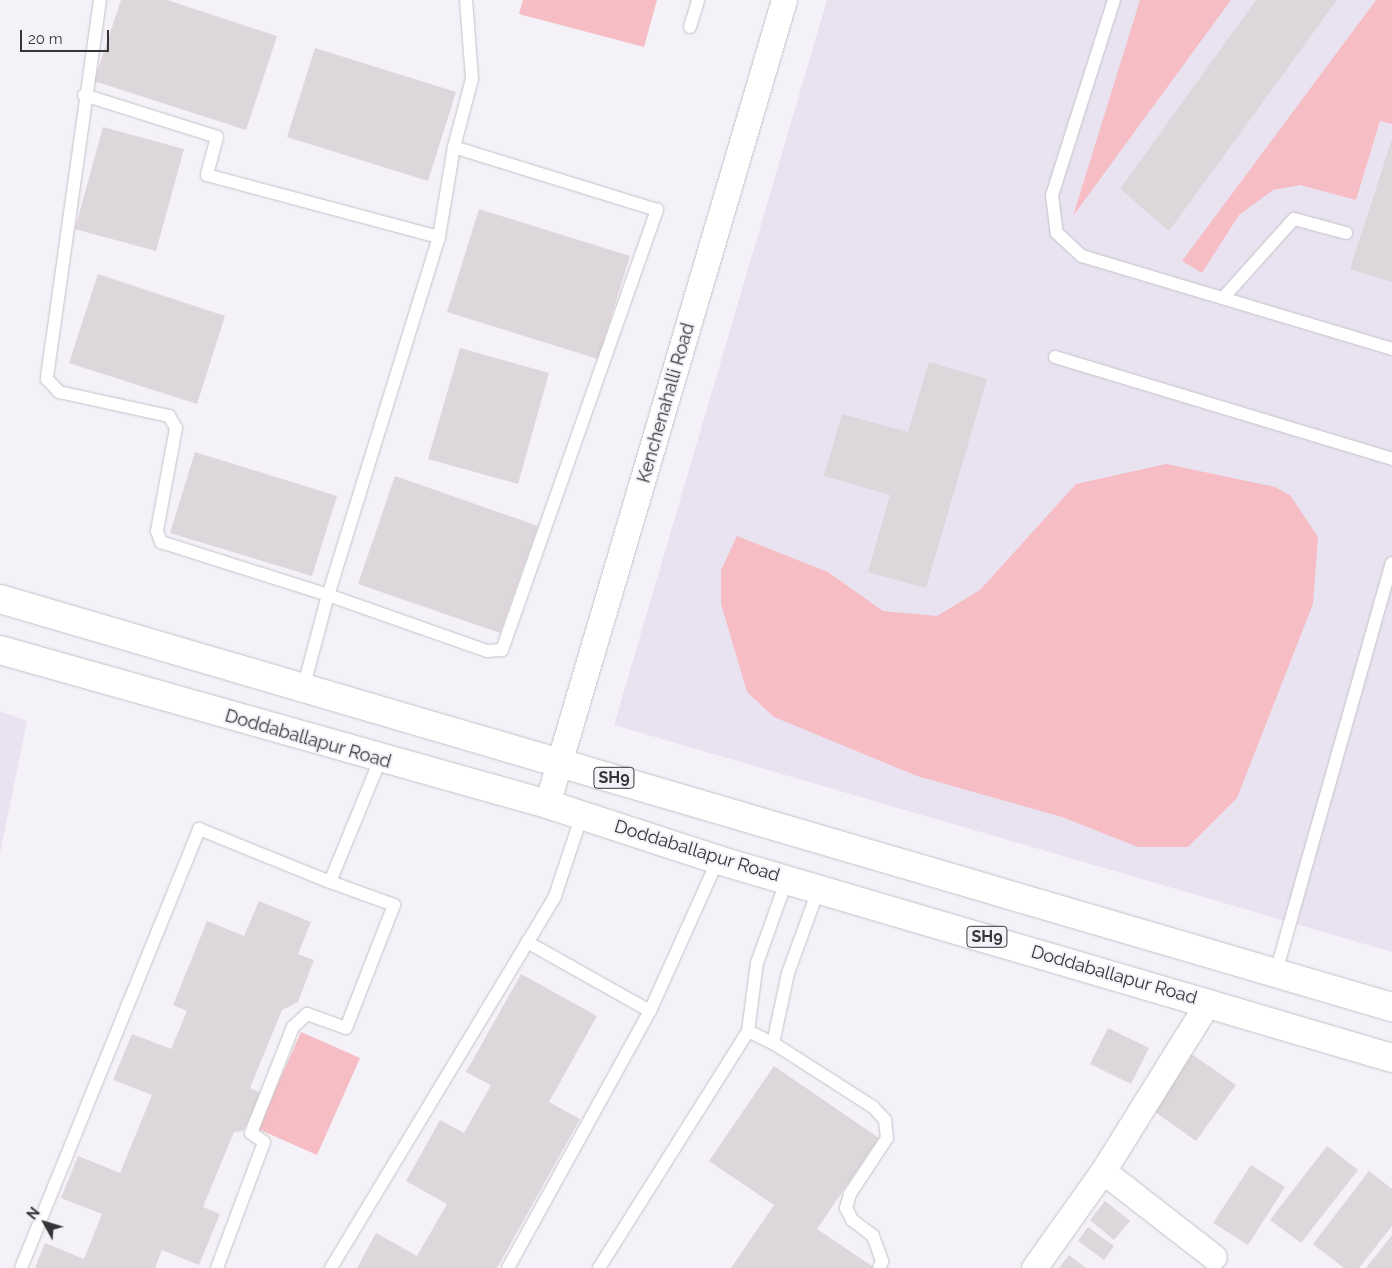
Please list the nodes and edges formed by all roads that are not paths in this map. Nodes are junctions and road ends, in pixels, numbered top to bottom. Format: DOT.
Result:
graph roads {
  1 [pos="100,0"];
  2 [pos="466,0"];
  3 [pos="698,0"];
  4 [pos="784,0"];
  5 [pos="1114,0"];
  6 [pos="690,27"];
  7 [pos="84,95"];
  8 [pos="454,147"];
  9 [pos="1346,233"];
  10 [pos="439,237"];
  11 [pos="1223,298"];
  12 [pos="1392,349"];
  13 [pos="1055,357"];
  14 [pos="1392,459"];
  15 [pos="1392,563"];
  16 [pos="328,595"];
  17 [pos="0,599"];
  18 [pos="0,650"];
  19 [pos="303,689"];
  20 [pos="380,760"];
  21 [pos="561,763"];
  22 [pos="547,804"];
  23 [pos="582,816"];
  24 [pos="718,860"];
  25 [pos="788,879"];
  26 [pos="330,882"];
  27 [pos="820,888"];
  28 [pos="527,942"];
  29 [pos="1276,972"];
  30 [pos="1208,1002"];
  31 [pos="1392,1007"];
  32 [pos="650,1011"];
  33 [pos="748,1031"];
  34 [pos="773,1043"];
  35 [pos="1392,1058"];
  36 [pos="1103,1171"];
  37 [pos="1214,1257"];
  38 [pos="21,1268"];
  39 [pos="218,1268"];
  40 [pos="331,1268"];
  41 [pos="508,1268"];
  42 [pos="599,1268"];
  43 [pos="879,1268"];
  44 [pos="1034,1268"];
  1 -- 7 [label="lane"];
  2 -- 8 [label="lane"];
  3 -- 6 [label="lane"];
  4 -- 21 [label="street, Kenchenahalli Road"];
  5 -- 11 [label="lane"];
  7 -- 10 [label="lane"];
  7 -- 16 [label="lane"];
  8 -- 10 [label="lane"];
  8 -- 16 [label="lane"];
  9 -- 11 [label="lane"];
  10 -- 16 [label="lane"];
  11 -- 12 [label="lane"];
  13 -- 14 [label="lane"];
  15 -- 29 [label="lane"];
  16 -- 19 [label="lane"];
  17 -- 19 [label="main road, SH9"];
  18 -- 20 [label="main road, Doddaballapur Road / SH9"];
  19 -- 21 [label="main road, SH9"];
  20 -- 22 [label="main road, Doddaballapur Road / SH9"];
  20 -- 26 [label="lane"];
  21 -- 22 [label="street, Kenchenahalli Road"];
  21 -- 29 [label="main road, SH9"];
  22 -- 23 [label="main road, Doddaballapur Road / SH9"];
  23 -- 24 [label="main road, Doddaballapur Road / SH9"];
  23 -- 28 [label="lane"];
  24 -- 25 [label="main road, Doddaballapur Road / SH9"];
  24 -- 32 [label="lane"];
  25 -- 27 [label="main road, Doddaballapur Road / SH9"];
  25 -- 33 [label="lane"];
  26 -- 38 [label="lane"];
  26 -- 39 [label="lane"];
  27 -- 30 [label="main road, Doddaballapur Road / SH9"];
  27 -- 34 [label="lane"];
  28 -- 32 [label="lane"];
  28 -- 40 [label="lane"];
  29 -- 31 [label="main road, SH9"];
  30 -- 35 [label="main road, Doddaballapur Road / SH9"];
  30 -- 36 [label="street"];
  32 -- 41 [label="lane"];
  33 -- 34 [label="lane"];
  33 -- 42 [label="lane"];
  34 -- 43 [label="lane"];
  36 -- 37 [label="street"];
  36 -- 44 [label="street"];
}
